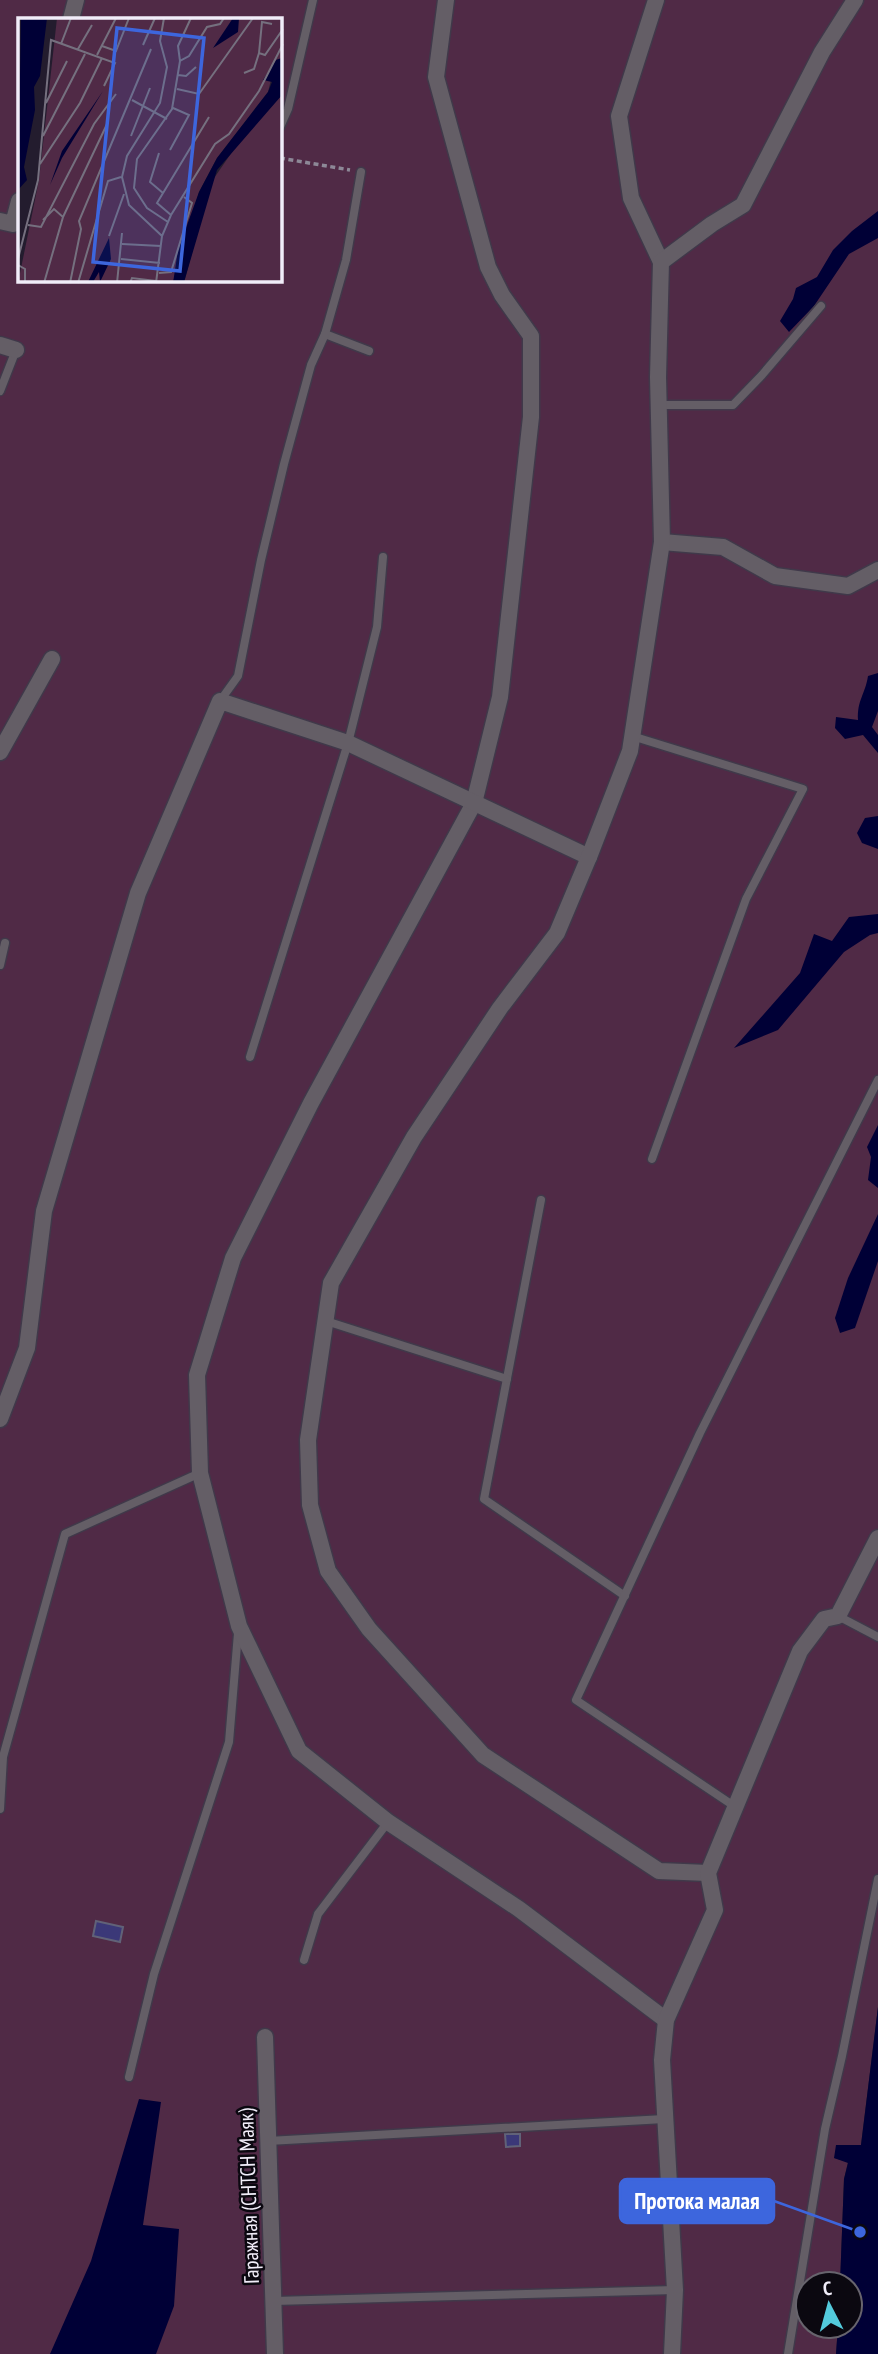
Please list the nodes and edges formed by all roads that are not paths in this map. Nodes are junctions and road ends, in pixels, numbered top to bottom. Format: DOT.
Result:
graph roads {
  1 [pos="76,0"];
  2 [pos="313,0"];
  3 [pos="446,0"];
  4 [pos="656,0"];
  5 [pos="855,0"];
  6 [pos="71,18"];
  7 [pos="282,122"];
  8 [pos="360,172"];
  9 [pos="18,205"];
  10 [pos="0,220"];
  11 [pos="661,262"];
  12 [pos="821,306"];
  13 [pos="325,334"];
  14 [pos="8,347"];
  15 [pos="369,351"];
  16 [pos="0,391"];
  17 [pos="659,405"];
  18 [pos="662,542"];
  19 [pos="383,557"];
  20 [pos="878,570"];
  21 [pos="52,659"];
  22 [pos="220,701"];
  23 [pos="632,736"];
  24 [pos="348,743"];
  25 [pos="0,752"];
  26 [pos="474,803"];
  27 [pos="589,857"];
  28 [pos="5,943"];
  29 [pos="0,965"];
  30 [pos="250,1057"];
  31 [pos="878,1080"];
  32 [pos="652,1159"];
  33 [pos="541,1200"];
  34 [pos="326,1321"];
  35 [pos="507,1379"];
  36 [pos="0,1419"];
  37 [pos="200,1473"];
  38 [pos="878,1538"];
  39 [pos="625,1596"];
  40 [pos="838,1616"];
  41 [pos="239,1626"];
  42 [pos="878,1637"];
  43 [pos="734,1806"];
  44 [pos="0,1808"];
  45 [pos="388,1822"];
  46 [pos="708,1873"];
  47 [pos="878,1879"];
  48 [pos="304,1960"];
  49 [pos="666,2020"];
  50 [pos="265,2037"];
  51 [pos="129,2077"];
  52 [pos="664,2119"];
  53 [pos="268,2141"];
  54 [pos="675,2290"];
  55 [pos="274,2301"];
  56 [pos="275,2354"];
  57 [pos="672,2354"];
  58 [pos="788,2354"];
  1 -- 6 [label="street"];
  2 -- 7 [label="lane"];
  3 -- 26 [label="street"];
  4 -- 11 [label="street"];
  5 -- 11 [label="street"];
  8 -- 13 [label="lane"];
  9 -- 10 [label="street"];
  11 -- 17 [label="street"];
  12 -- 17 [label="lane"];
  13 -- 15 [label="lane"];
  13 -- 22 [label="lane"];
  14 -- 16 [label="lane"];
  17 -- 18 [label="street"];
  18 -- 20 [label="street"];
  18 -- 23 [label="street"];
  19 -- 24 [label="lane"];
  21 -- 25 [label="street"];
  22 -- 24 [label="street"];
  22 -- 36 [label="street"];
  23 -- 27 [label="street"];
  23 -- 32 [label="lane"];
  24 -- 26 [label="street"];
  24 -- 30 [label="lane"];
  26 -- 27 [label="street"];
  26 -- 37 [label="street"];
  27 -- 34 [label="street"];
  28 -- 29 [label="lane"];
  31 -- 39 [label="lane"];
  33 -- 35 [label="lane"];
  34 -- 35 [label="lane"];
  34 -- 46 [label="street"];
  35 -- 39 [label="lane"];
  37 -- 41 [label="street"];
  37 -- 44 [label="lane"];
  38 -- 40 [label="street"];
  39 -- 43 [label="lane"];
  40 -- 42 [label="lane"];
  40 -- 43 [label="street"];
  41 -- 45 [label="street"];
  41 -- 51 [label="lane"];
  43 -- 46 [label="street"];
  45 -- 48 [label="lane"];
  45 -- 49 [label="street"];
  46 -- 49 [label="street"];
  47 -- 58 [label="lane"];
  49 -- 52 [label="street"];
  50 -- 53 [label="street, Гаражная (СНТСН Маяк)"];
  52 -- 53 [label="lane"];
  52 -- 54 [label="street"];
  53 -- 55 [label="street, Гаражная (СНТСН Маяк)"];
  54 -- 55 [label="lane"];
  54 -- 57 [label="street"];
  55 -- 56 [label="street, Гаражная (СНТСН Маяк)"];
}
